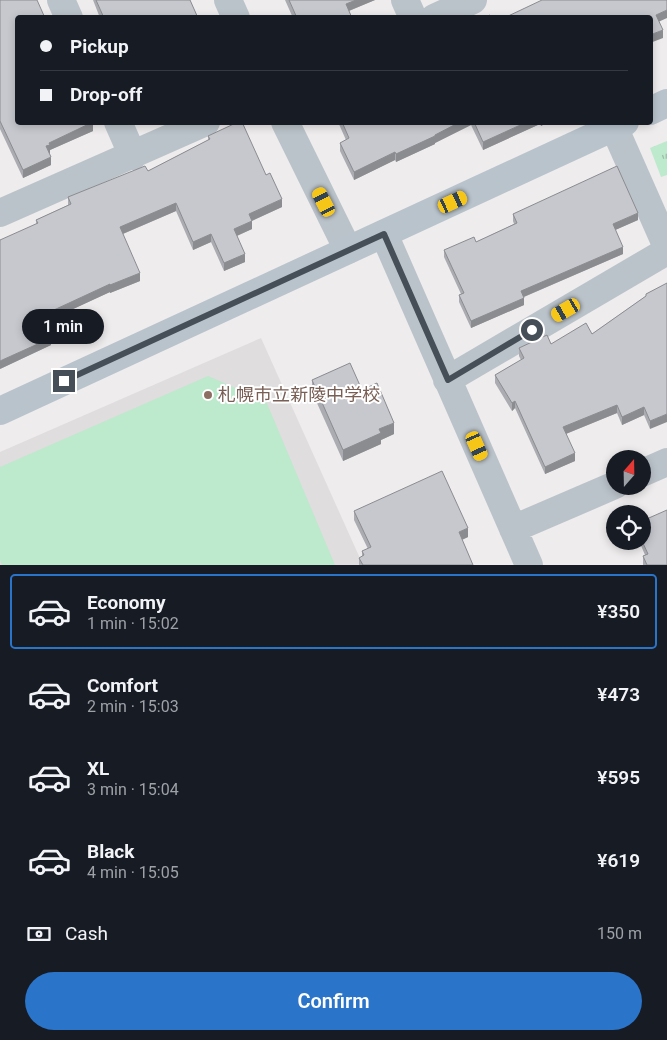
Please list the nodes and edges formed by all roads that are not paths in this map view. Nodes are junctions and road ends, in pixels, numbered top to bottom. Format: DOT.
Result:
graph roads {
  1 [pos="61,0"];
  2 [pos="228,0"];
  3 [pos="405,0"];
  4 [pos="473,0"];
  5 [pos="68,15"];
  6 [pos="235,15"];
  7 [pos="412,15"];
  8 [pos="440,15"];
  9 [pos="667,104"];
  10 [pos="653,110"];
  11 [pos="119,125"];
  12 [pos="200,125"];
  13 [pos="286,125"];
  14 [pos="620,125"];
  15 [pos="133,156"];
  16 [pos="2,208"];
  17 [pos="384,234"];
  18 [pos="667,247"];
  19 [pos="348,250"];
  20 [pos="667,251"];
  21 [pos="448,380"];
  22 [pos="0,411"];
  23 [pos="667,462"];
  24 [pos="651,469"];
  25 [pos="606,489"];
  26 [pos="513,529"];
  27 [pos="529,565"];
  1 -- 5 [label="street"];
  2 -- 6 [label="street"];
  3 -- 7 [label="street"];
  4 -- 8 [label="street"];
  9 -- 10 [label="street"];
  11 -- 15 [label="street"];
  12 -- 15 [label="street"];
  13 -- 19 [label="street"];
  14 -- 17 [label="street"];
  14 -- 18 [label="street"];
  15 -- 16 [label="street"];
  17 -- 19 [label="street"];
  17 -- 21 [label="street"];
  19 -- 22 [label="street"];
  20 -- 21 [label="street"];
  21 -- 26 [label="street"];
  23 -- 24 [label="street"];
  25 -- 26 [label="street"];
  26 -- 27 [label="street"];
}
